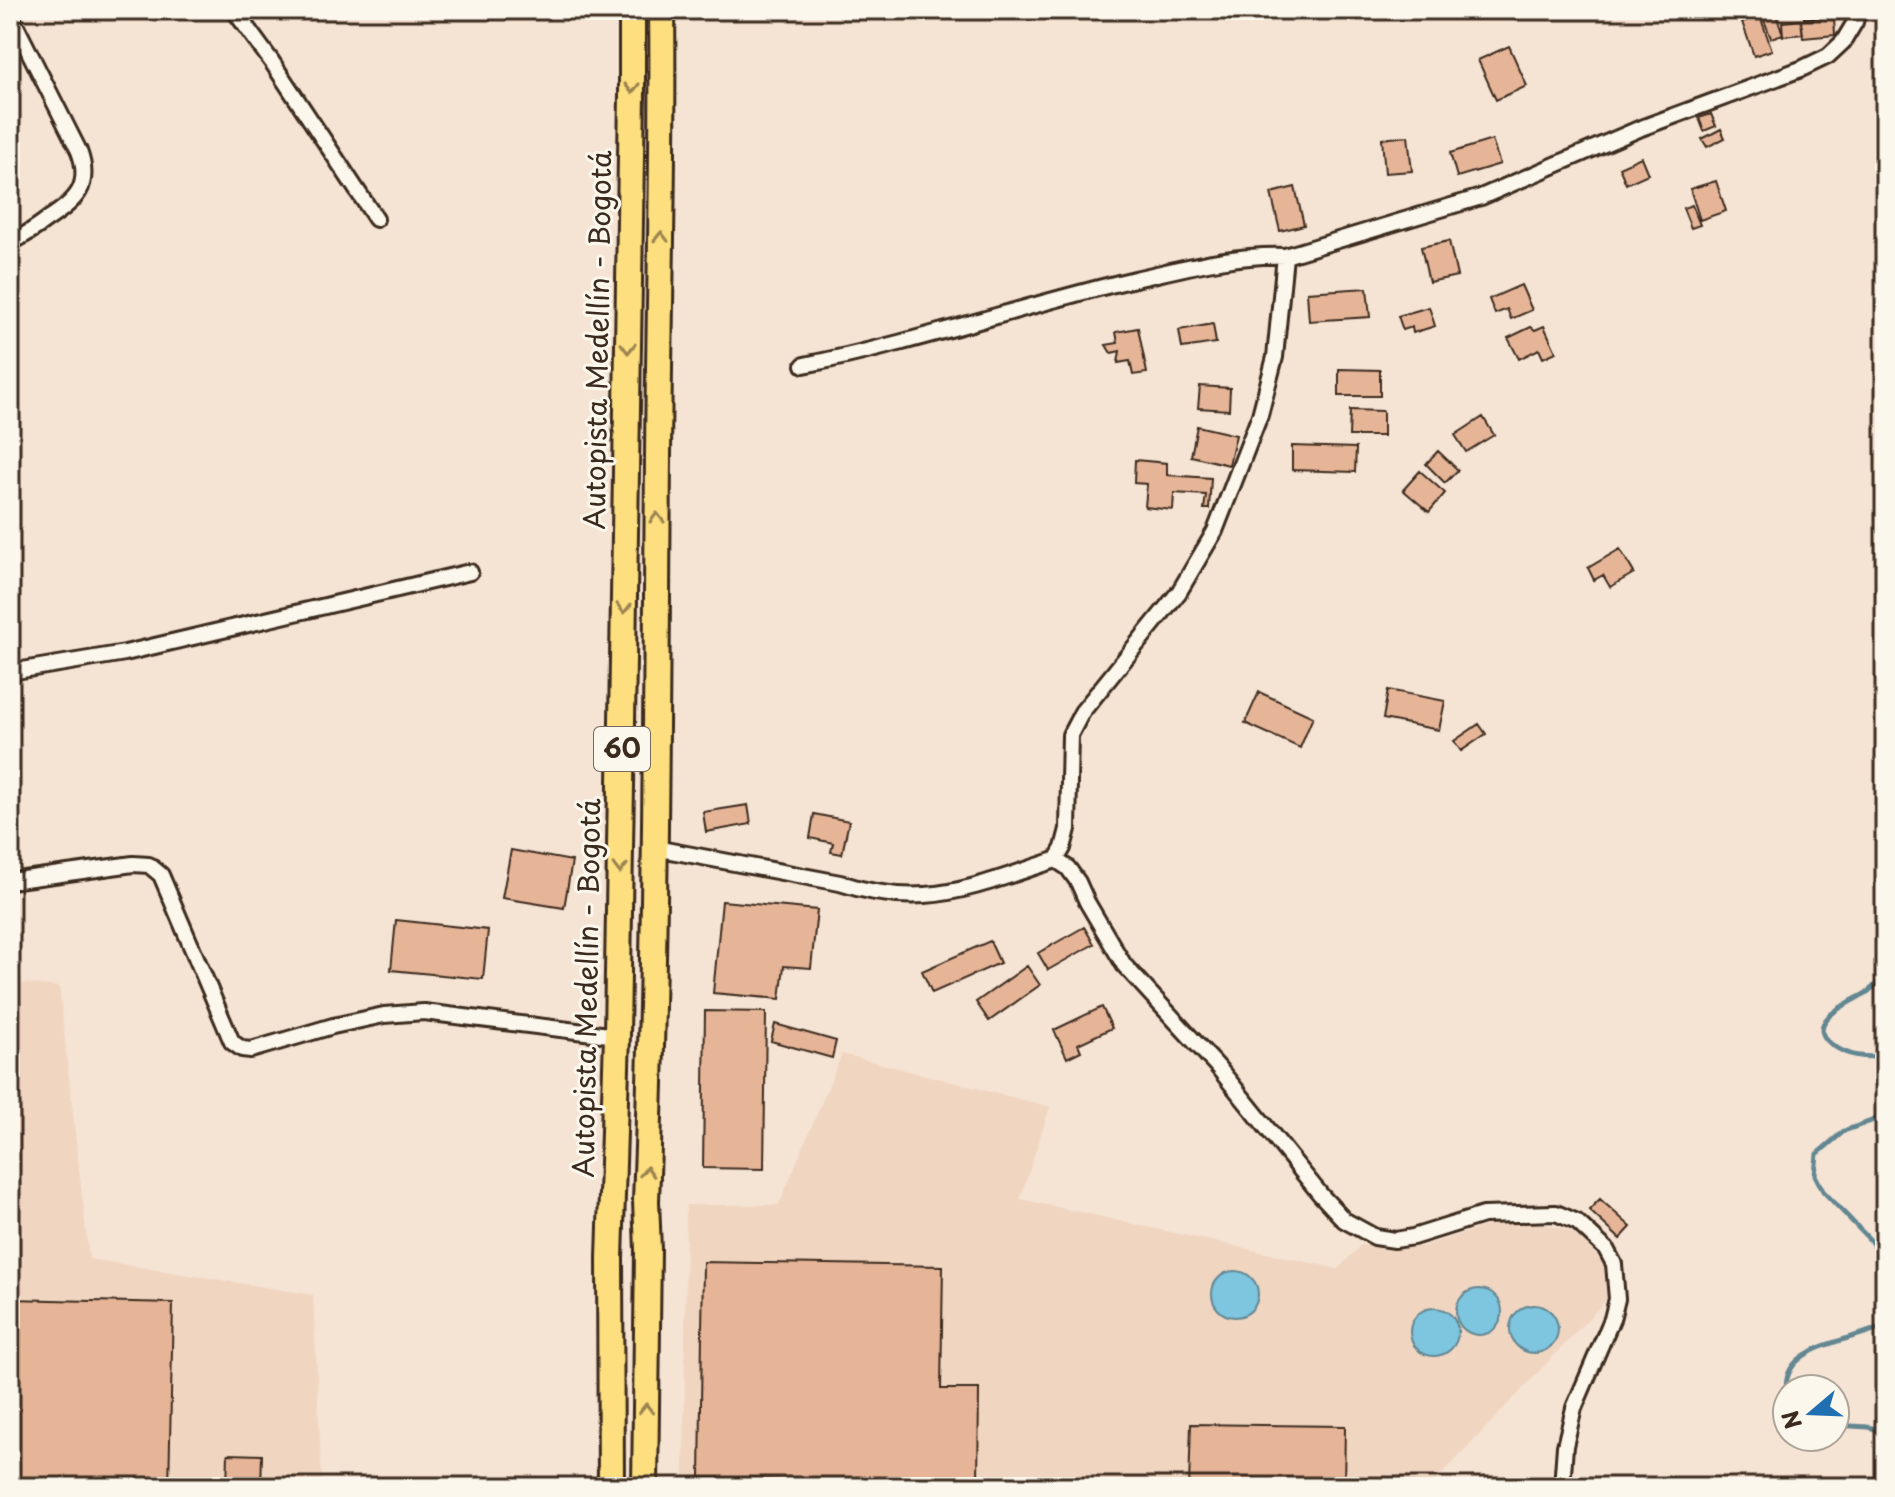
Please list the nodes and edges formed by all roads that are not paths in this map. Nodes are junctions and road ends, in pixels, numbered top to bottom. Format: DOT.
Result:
graph roads {
  1 [pos="234,10"];
  2 [pos="632,10"];
  3 [pos="662,10"];
  4 [pos="1858,10"];
  5 [pos="10,14"];
  6 [pos="376,219"];
  7 [pos="10,243"];
  8 [pos="1285,256"];
  9 [pos="804,365"];
  10 [pos="470,572"];
  11 [pos="10,672"];
  12 [pos="655,848"];
  13 [pos="1056,860"];
  14 [pos="10,881"];
  15 [pos="617,1036"];
  16 [pos="611,1487"];
  17 [pos="645,1487"];
  18 [pos="1562,1487"];
  1 -- 6 [label="street"];
  2 -- 15 [label="highway, Autopista Medellín - Bogotá / 60, one-way"];
  12 -- 3 [label="highway, 60, one-way"];
  4 -- 8 [label="street"];
  5 -- 7 [label="street"];
  8 -- 9 [label="street"];
  8 -- 13 [label="street"];
  10 -- 11 [label="street"];
  12 -- 13 [label="street"];
  17 -- 12 [label="highway, 60, one-way"];
  13 -- 18 [label="street"];
  14 -- 15 [label="street"];
  15 -- 16 [label="highway, Autopista Medellín - Bogotá / 60"];
}
